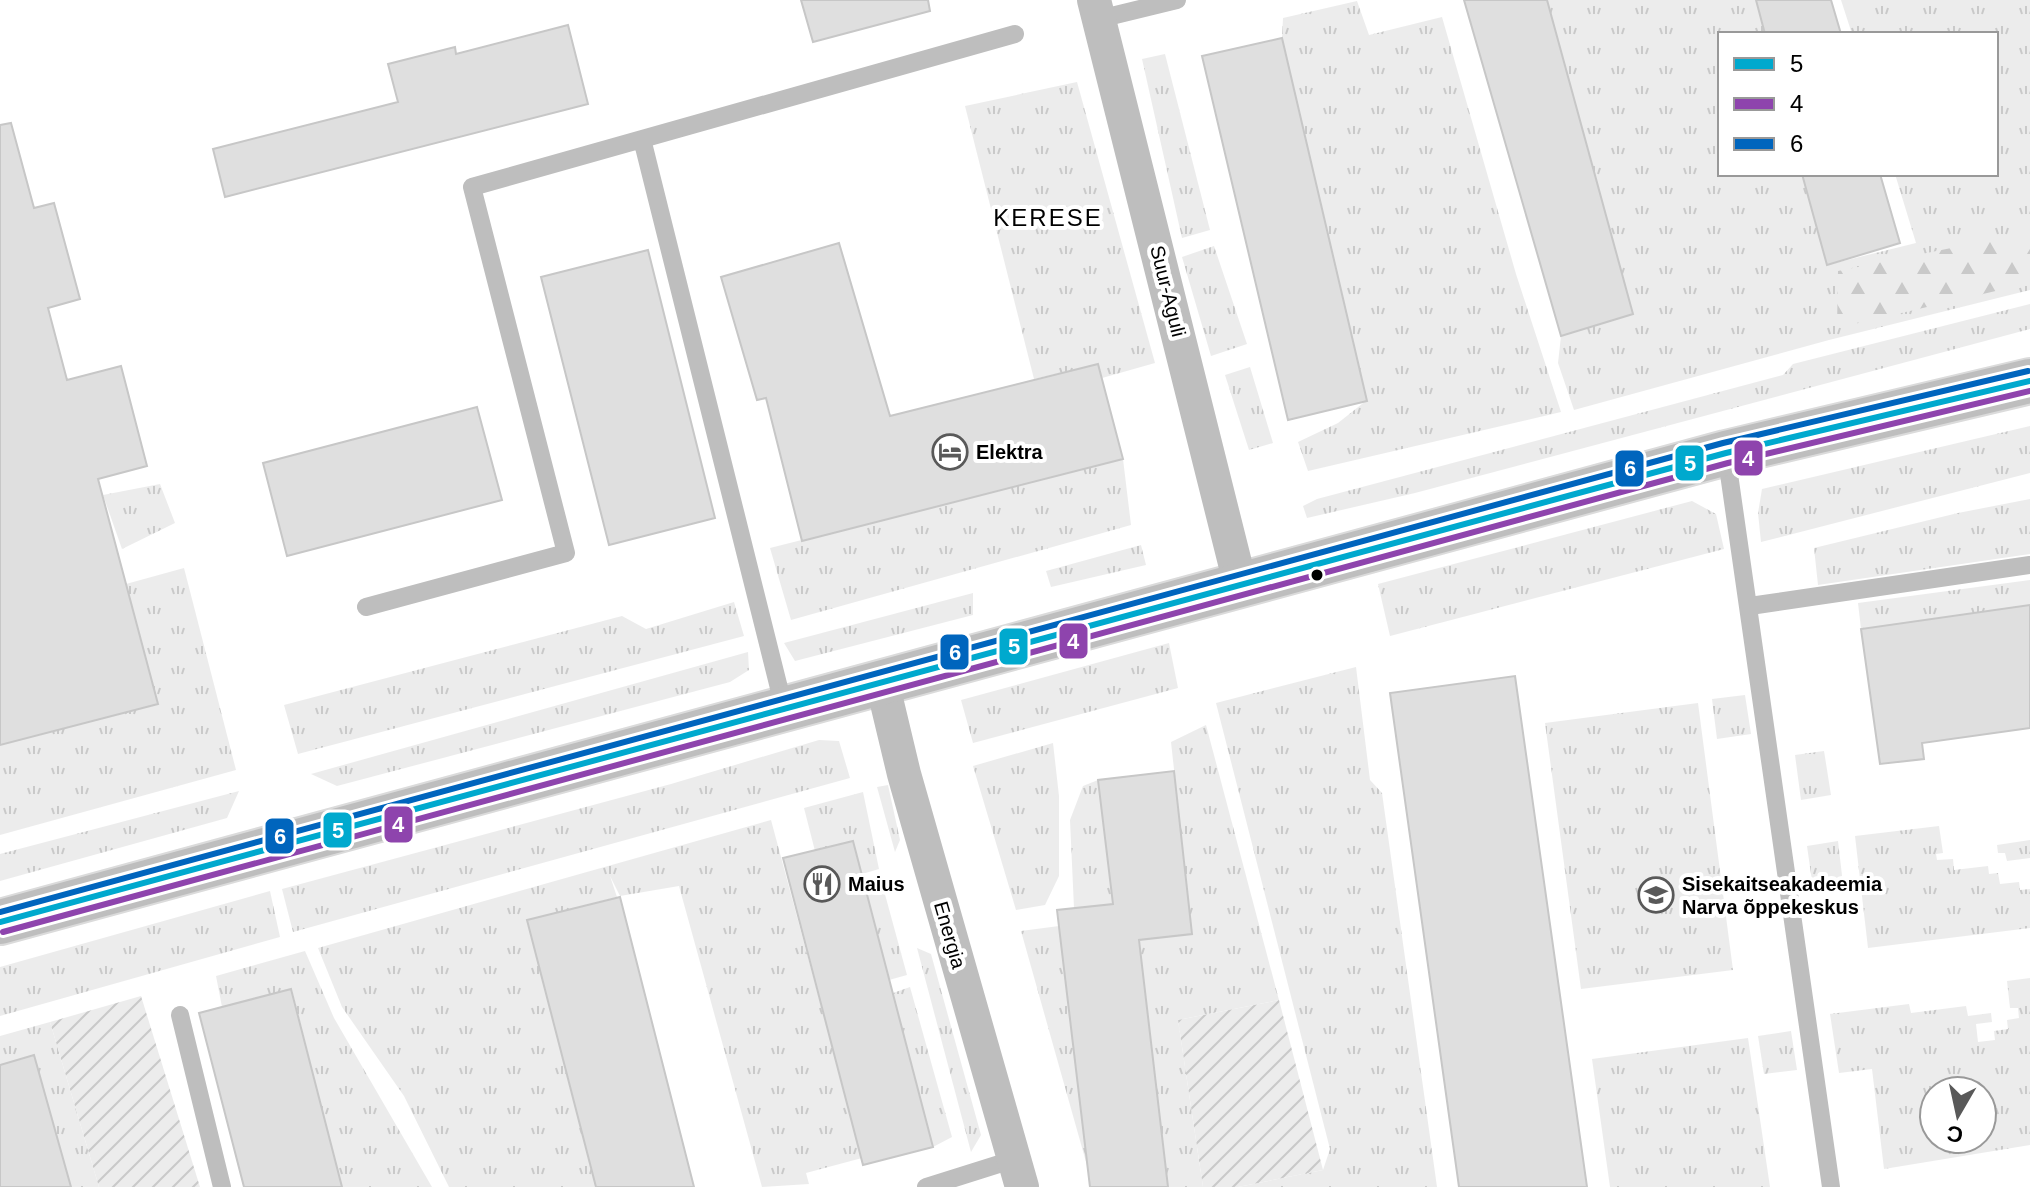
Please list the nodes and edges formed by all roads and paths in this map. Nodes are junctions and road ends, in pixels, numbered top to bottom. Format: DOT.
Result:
graph roads {
  1 [pos="1177,0"];
  2 [pos="1096,10"];
  3 [pos="1015,34"];
  4 [pos="642,139"];
  5 [pos="2030,381"];
  6 [pos="1726,453"];
  7 [pos="2030,565"];
  8 [pos="1240,583"];
  9 [pos="1750,606"];
  10 [pos="366,607"];
  11 [pos="882,682"];
  12 [pos="784,708"];
  13 [pos="0,922"];
  14 [pos="180,1015"];
  15 [pos="1018,1173"];
  16 [pos="222,1187"];
  17 [pos="926,1187"];
  18 [pos="1831,1187"];
  1 -- 2 [label="lane"];
  2 -- 8 [label="street, Suur-Aguli"];
  3 -- 4 [label="lane"];
  4 -- 10 [label="lane"];
  4 -- 12 [label="lane"];
  5 -- 6 [label="highway"];
  6 -- 8 [label="highway"];
  6 -- 9 [label="lane"];
  7 -- 9 [label="lane"];
  8 -- 11 [label="highway"];
  9 -- 18 [label="lane"];
  11 -- 12 [label="highway"];
  11 -- 15 [label="street, Energia"];
  12 -- 13 [label="highway"];
  14 -- 16 [label="lane"];
  15 -- 17 [label="lane"];
}
